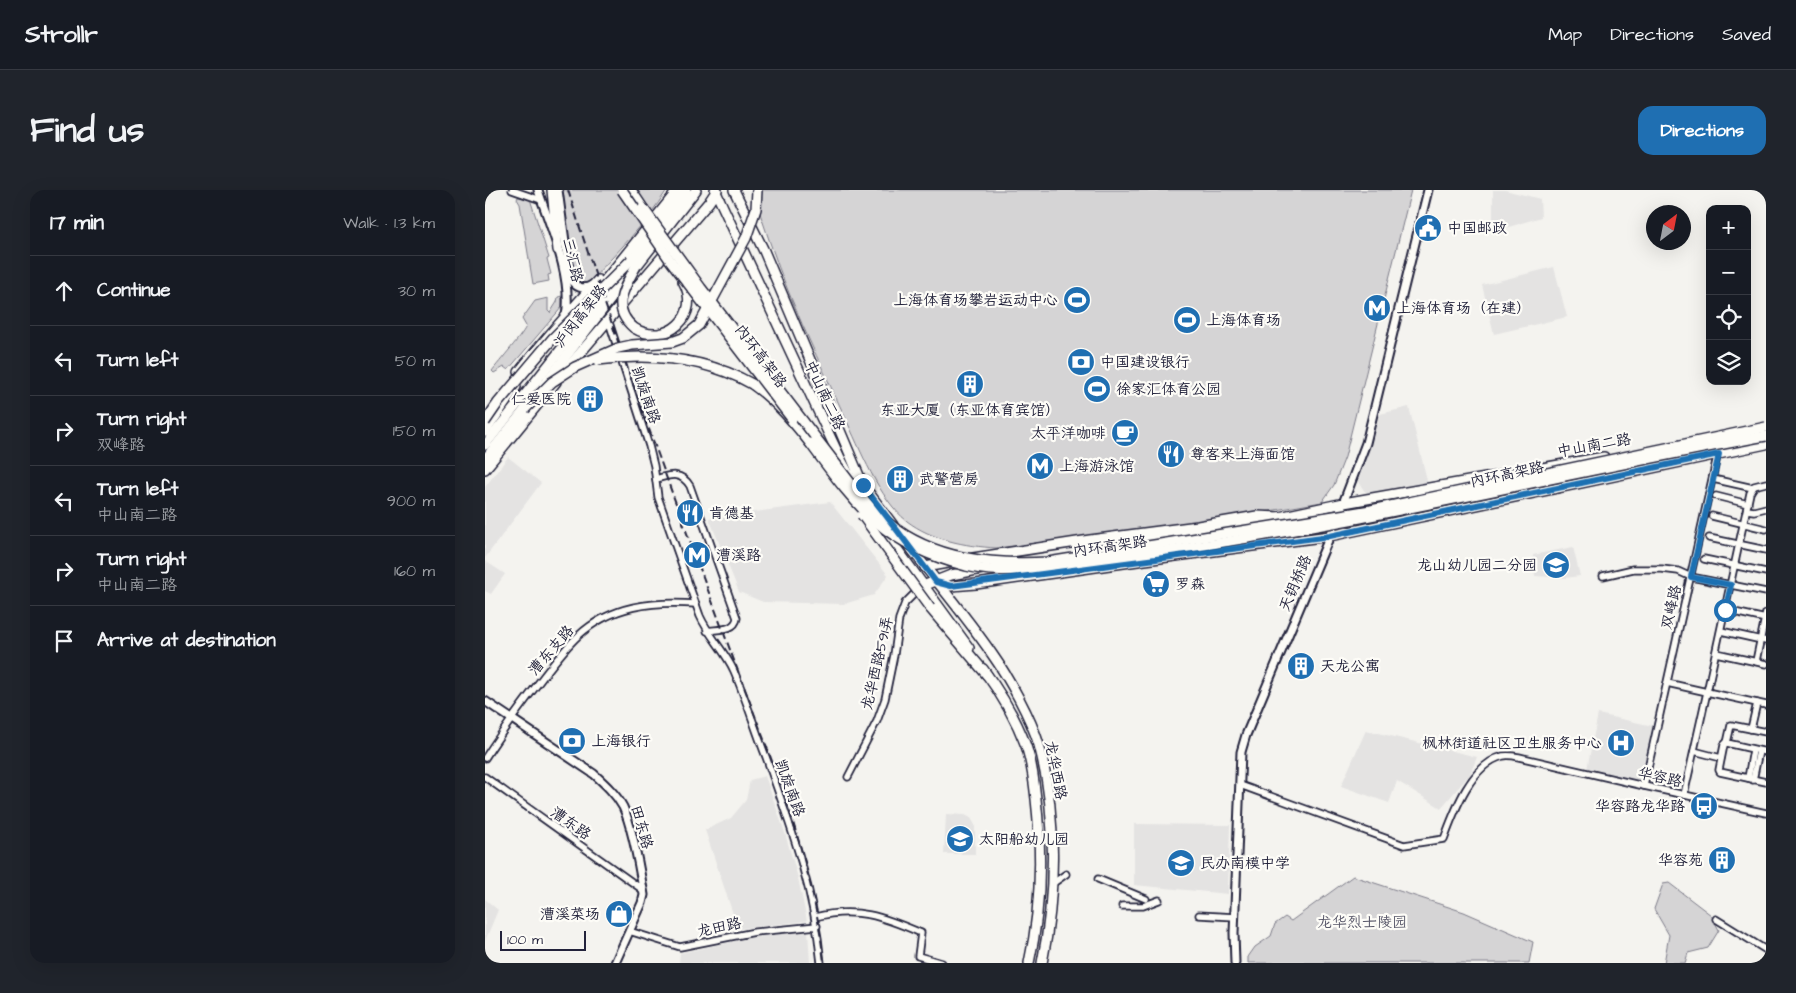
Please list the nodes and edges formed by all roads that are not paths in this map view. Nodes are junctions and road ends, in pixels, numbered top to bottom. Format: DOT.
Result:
graph roads {
  1 [pos="513,190"];
  2 [pos="538,190"];
  3 [pos="623,190"];
  4 [pos="633,190"];
  5 [pos="686,190"];
  6 [pos="696,190"];
  7 [pos="734,190"];
  8 [pos="757,190"];
  9 [pos="1428,190"];
  10 [pos="554,191"];
  11 [pos="678,191"];
  12 [pos="716,191"];
  13 [pos="541,200"];
  14 [pos="651,230"];
  15 [pos="558,250"];
  16 [pos="634,263"];
  17 [pos="676,268"];
  18 [pos="595,284"];
  19 [pos="583,306"];
  20 [pos="565,317"];
  21 [pos="608,320"];
  22 [pos="554,335"];
  23 [pos="588,361"];
  24 [pos="525,409"];
  25 [pos="485,417"];
  26 [pos="792,420"];
  27 [pos="485,422"];
  28 [pos="1766,423"];
  29 [pos="1766,426"];
  30 [pos="485,432"];
  31 [pos="1717,433"];
  32 [pos="1766,436"];
  33 [pos="1766,444"];
  34 [pos="485,445"];
  35 [pos="1719,454"];
  36 [pos="485,459"];
  37 [pos="485,469"];
  38 [pos="656,479"];
  39 [pos="1713,479"];
  40 [pos="1766,483"];
  41 [pos="843,486"];
  42 [pos="1753,488"];
  43 [pos="1716,496"];
  44 [pos="1344,503"];
  45 [pos="1747,507"];
  46 [pos="1766,508"];
  47 [pos="1279,516"];
  48 [pos="1712,516"];
  49 [pos="1744,524"];
  50 [pos="1765,529"];
  51 [pos="1330,536"];
  52 [pos="1709,538"];
  53 [pos="1739,545"];
  54 [pos="1766,550"];
  55 [pos="1091,555"];
  56 [pos="1704,559"];
  57 [pos="1735,566"];
  58 [pos="925,567"];
  59 [pos="1766,572"];
  60 [pos="1603,576"];
  61 [pos="1691,577"];
  62 [pos="936,582"];
  63 [pos="1731,585"];
  64 [pos="923,586"];
  65 [pos="1766,592"];
  66 [pos="696,604"];
  67 [pos="1725,610"];
  68 [pos="1766,617"];
  69 [pos="707,631"];
  70 [pos="1721,631"];
  71 [pos="1763,640"];
  72 [pos="1716,653"];
  73 [pos="1755,662"];
  74 [pos="1766,664"];
  75 [pos="987,675"];
  76 [pos="1667,683"];
  77 [pos="1707,692"];
  78 [pos="485,701"];
  79 [pos="1757,703"];
  80 [pos="1766,705"];
  81 [pos="511,718"];
  82 [pos="1751,729"];
  83 [pos="1766,731"];
  84 [pos="1727,742"];
  85 [pos="1694,751"];
  86 [pos="1759,751"];
  87 [pos="485,758"];
  88 [pos="1721,758"];
  89 [pos="485,777"];
  90 [pos="848,777"];
  91 [pos="1751,779"];
  92 [pos="1766,782"];
  93 [pos="1240,785"];
  94 [pos="1644,786"];
  95 [pos="1684,795"];
  96 [pos="1766,811"];
  97 [pos="1066,874"];
  98 [pos="1098,880"];
  99 [pos="1052,884"];
  100 [pos="643,890"];
  101 [pos="1146,899"];
  102 [pos="1159,900"];
  103 [pos="1122,906"];
  104 [pos="1199,915"];
  105 [pos="815,917"];
  106 [pos="1235,917"];
  107 [pos="1716,920"];
  108 [pos="817,926"];
  109 [pos="629,931"];
  110 [pos="1766,950"];
  111 [pos="615,963"];
  112 [pos="821,963"];
  113 [pos="942,963"];
  114 [pos="1029,963"];
  115 [pos="1042,963"];
  116 [pos="1235,963"];
  1 -- 13 [label="street"];
  2 -- 13 [label="street, 三汇路"];
  3 -- 17 [label="main road, 内环高架路, bridge"];
  4 -- 55 [label="main road, 内环高架路, bridge"];
  5 -- 14 [label="main road"];
  6 -- 16 [label="main road, 沪闵高架路, bridge"];
  7 -- 58 [label="main road, 中山南二路"];
  8 -- 23 [label="main road, bridge"];
  9 -- 44 [label="street, 天钥桥路"];
  10 -- 15 [label="main road"];
  10 -- 18 [label="street, 三汇路"];
  11 -- 14 [label="main road"];
  12 -- 21 [label="main road"];
  12 -- 64 [label="main road, 中山南二路"];
  13 -- 15 [label="street, 三汇路"];
  14 -- 16 [label="main road"];
  14 -- 18 [label="main road"];
  14 -- 19 [label="main road"];
  15 -- 20 [label="street, 三汇路"];
  16 -- 17 [label="main road, bridge"];
  16 -- 24 [label="main road, 沪闵高架路, bridge"];
  16 -- 27 [label="main road, bridge"];
  16 -- 34 [label="main road, 沪闵高架路, bridge"];
  17 -- 26 [label="main road, 内环高架路, bridge"];
  18 -- 20 [label="main road"];
  19 -- 20 [label="main road"];
  19 -- 22 [label="main road"];
  20 -- 22 [label="main road"];
  21 -- 37 [label="main road"];
  21 -- 38 [label="street, 凯旋南路"];
  22 -- 25 [label="main road"];
  22 -- 30 [label="main road"];
  23 -- 24 [label="main road, bridge"];
  23 -- 26 [label="main road, bridge"];
  24 -- 36 [label="main road, 沪闵高架路"];
  26 -- 41 [label="main road, 内环高架路, bridge"];
  28 -- 31 [label="main road, 中山南二路"];
  29 -- 55 [label="main road, 内环高架路, bridge"];
  31 -- 35 [label="street, 双峰路"];
  31 -- 44 [label="main road, 中山南二路"];
  32 -- 41 [label="main road, 内环高架路, bridge"];
  33 -- 35 [label="main road, 中山南二路"];
  35 -- 39 [label="street, 双峰路"];
  35 -- 51 [label="main road, 中山南二路"];
  38 -- 66 [label="street, 凯旋南路"];
  38 -- 69 [label="street"];
  39 -- 42 [label="street"];
  39 -- 61 [label="street, 双峰路"];
  40 -- 42 [label="street"];
  41 -- 75 [label="main road, bridge"];
  42 -- 45 [label="street"];
  43 -- 45 [label="street"];
  44 -- 47 [label="main road, 中山南二路"];
  44 -- 51 [label="street, 天钥桥路"];
  45 -- 46 [label="street"];
  45 -- 49 [label="street"];
  47 -- 55 [label="main road"];
  47 -- 58 [label="main road, 中山南二路"];
  47 -- 62 [label="main road, 中山南二路"];
  48 -- 49 [label="street"];
  49 -- 50 [label="street"];
  49 -- 53 [label="street"];
  51 -- 62 [label="main road, 中山南二路"];
  51 -- 93 [label="street, 天钥桥路"];
  52 -- 53 [label="street"];
  53 -- 54 [label="street"];
  53 -- 57 [label="street"];
  56 -- 57 [label="street"];
  57 -- 59 [label="street"];
  57 -- 63 [label="street"];
  58 -- 62 [label="main road, 中山南二路"];
  60 -- 61 [label="street"];
  61 -- 63 [label="street"];
  61 -- 76 [label="street, 双峰路"];
  62 -- 64 [label="main road, 中山南二路"];
  62 -- 99 [label="main road, 龙华西路"];
  63 -- 65 [label="street"];
  63 -- 67 [label="street"];
  64 -- 75 [label="main road, 龙华西路"];
  64 -- 90 [label="street, 龙华西路591弄"];
  66 -- 69 [label="street, 凯旋南路"];
  66 -- 81 [label="street, 漕东支路"];
  67 -- 68 [label="street"];
  67 -- 70 [label="street"];
  68 -- 71 [label="street"];
  69 -- 105 [label="street, 凯旋南路"];
  70 -- 71 [label="street"];
  70 -- 72 [label="street"];
  71 -- 73 [label="street"];
  72 -- 73 [label="street"];
  72 -- 77 [label="street"];
  73 -- 74 [label="street"];
  75 -- 114 [label="main road, 龙华西路"];
  76 -- 77 [label="street"];
  76 -- 94 [label="street, 双峰路"];
  77 -- 79 [label="street"];
  77 -- 85 [label="street"];
  78 -- 81 [label="street, 田东路"];
  79 -- 80 [label="street"];
  79 -- 82 [label="street"];
  81 -- 87 [label="street, 漕东支路"];
  81 -- 100 [label="street, 田东路"];
  82 -- 83 [label="street"];
  82 -- 84 [label="street"];
  84 -- 86 [label="street"];
  84 -- 88 [label="street"];
  85 -- 88 [label="street"];
  85 -- 95 [label="street"];
  86 -- 91 [label="street"];
  88 -- 91 [label="street"];
  89 -- 100 [label="street, 漕东路"];
  91 -- 92 [label="street"];
  93 -- 94 [label="street, 华容路"];
  93 -- 106 [label="street, 天钥桥路"];
  94 -- 95 [label="street, 华容路"];
  95 -- 96 [label="street, 华容路"];
  97 -- 99 [label="street"];
  98 -- 101 [label="street"];
  99 -- 115 [label="main road, 龙华西路"];
  100 -- 109 [label="street, 田东路"];
  102 -- 103 [label="street"];
  104 -- 106 [label="street"];
  105 -- 108 [label="street, 凯旋南路"];
  105 -- 113 [label="street"];
  106 -- 116 [label="street, 天钥桥路"];
  107 -- 110 [label="street"];
  108 -- 109 [label="street, 龙田路"];
  108 -- 112 [label="street, 凯旋南路"];
  109 -- 111 [label="street, 田东路"];
}
